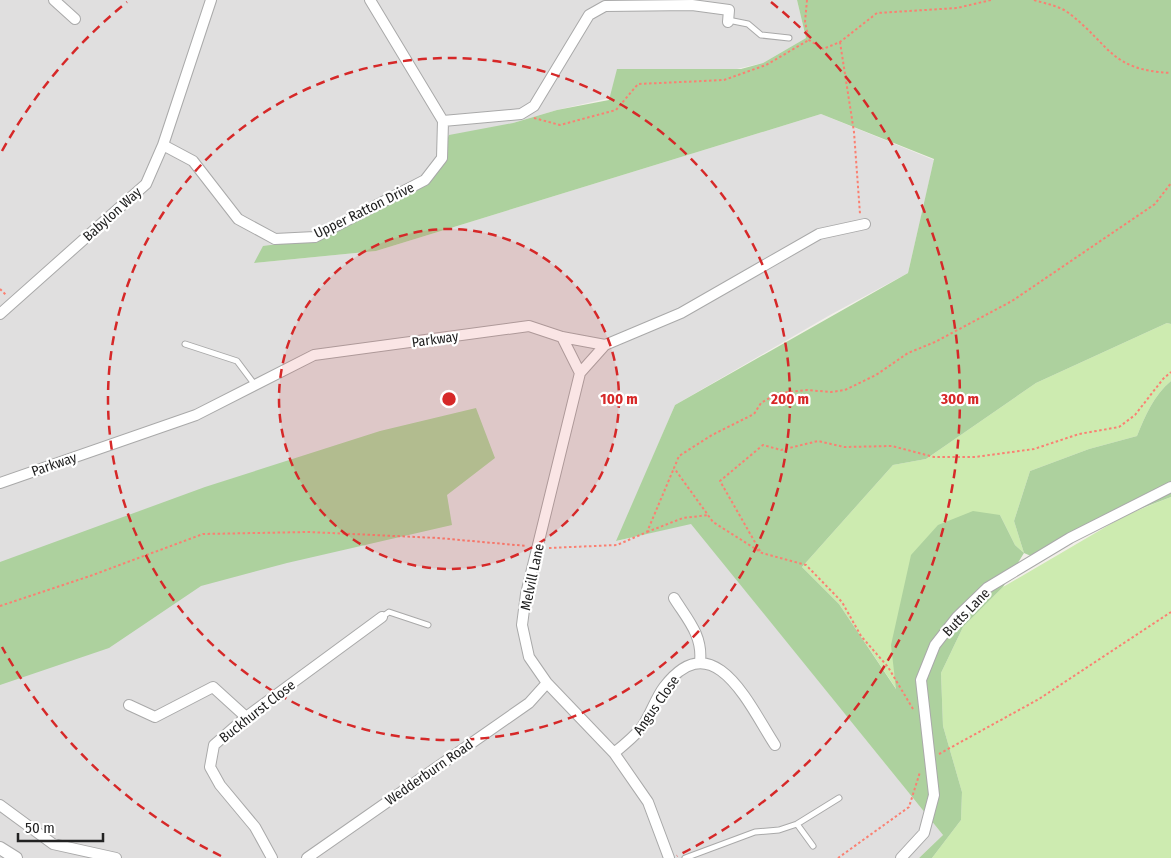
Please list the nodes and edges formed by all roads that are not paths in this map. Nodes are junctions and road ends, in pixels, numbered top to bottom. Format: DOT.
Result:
graph roads {
  1 [pos="54,0"];
  2 [pos="210,0"];
  3 [pos="370,0"];
  4 [pos="75,19"];
  5 [pos="728,21"];
  6 [pos="789,38"];
  7 [pos="443,121"];
  8 [pos="164,145"];
  9 [pos="863,224"];
  10 [pos="0,314"];
  11 [pos="562,337"];
  12 [pos="185,344"];
  13 [pos="605,345"];
  14 [pos="580,373"];
  15 [pos="255,385"];
  16 [pos="0,483"];
  17 [pos="1171,487"];
  18 [pos="674,598"];
  19 [pos="382,617"];
  20 [pos="428,624"];
  21 [pos="700,662"];
  22 [pos="547,683"];
  23 [pos="129,705"];
  24 [pos="246,717"];
  25 [pos="775,745"];
  26 [pos="614,753"];
  27 [pos="839,798"];
  28 [pos="0,805"];
  29 [pos="797,824"];
  30 [pos="813,846"];
  31 [pos="0,848"];
  32 [pos="16,858"];
  33 [pos="116,858"];
  34 [pos="272,858"];
  35 [pos="307,858"];
  36 [pos="669,858"];
  37 [pos="685,858"];
  38 [pos="901,858"];
  1 -- 4 [label="street"];
  2 -- 8 [label="street, Babylon Way"];
  3 -- 7 [label="street"];
  5 -- 6 [label="lane"];
  5 -- 7 [label="street"];
  7 -- 8 [label="street, Upper Ratton Drive"];
  8 -- 10 [label="street, Babylon Way"];
  9 -- 13 [label="street"];
  11 -- 13 [label="street, Parkway"];
  11 -- 14 [label="street"];
  11 -- 15 [label="street, Parkway"];
  12 -- 15 [label="lane"];
  13 -- 14 [label="street"];
  14 -- 22 [label="street, Melvill Lane"];
  15 -- 16 [label="street, Parkway"];
  17 -- 38 [label="street, Butts Lane"];
  18 -- 21 [label="street"];
  19 -- 20 [label="lane"];
  19 -- 24 [label="street, Buckhurst Close"];
  21 -- 25 [label="street"];
  21 -- 26 [label="street, Angus Close"];
  22 -- 26 [label="street, Melvill Lane"];
  22 -- 35 [label="street, Wedderburn Road"];
  23 -- 24 [label="street"];
  24 -- 34 [label="street, Buckhurst Close"];
  26 -- 36 [label="street, Melvill Lane"];
  27 -- 29 [label="lane"];
  28 -- 33 [label="street"];
  29 -- 30 [label="lane"];
  29 -- 37 [label="lane"];
  31 -- 32 [label="street"];
}
